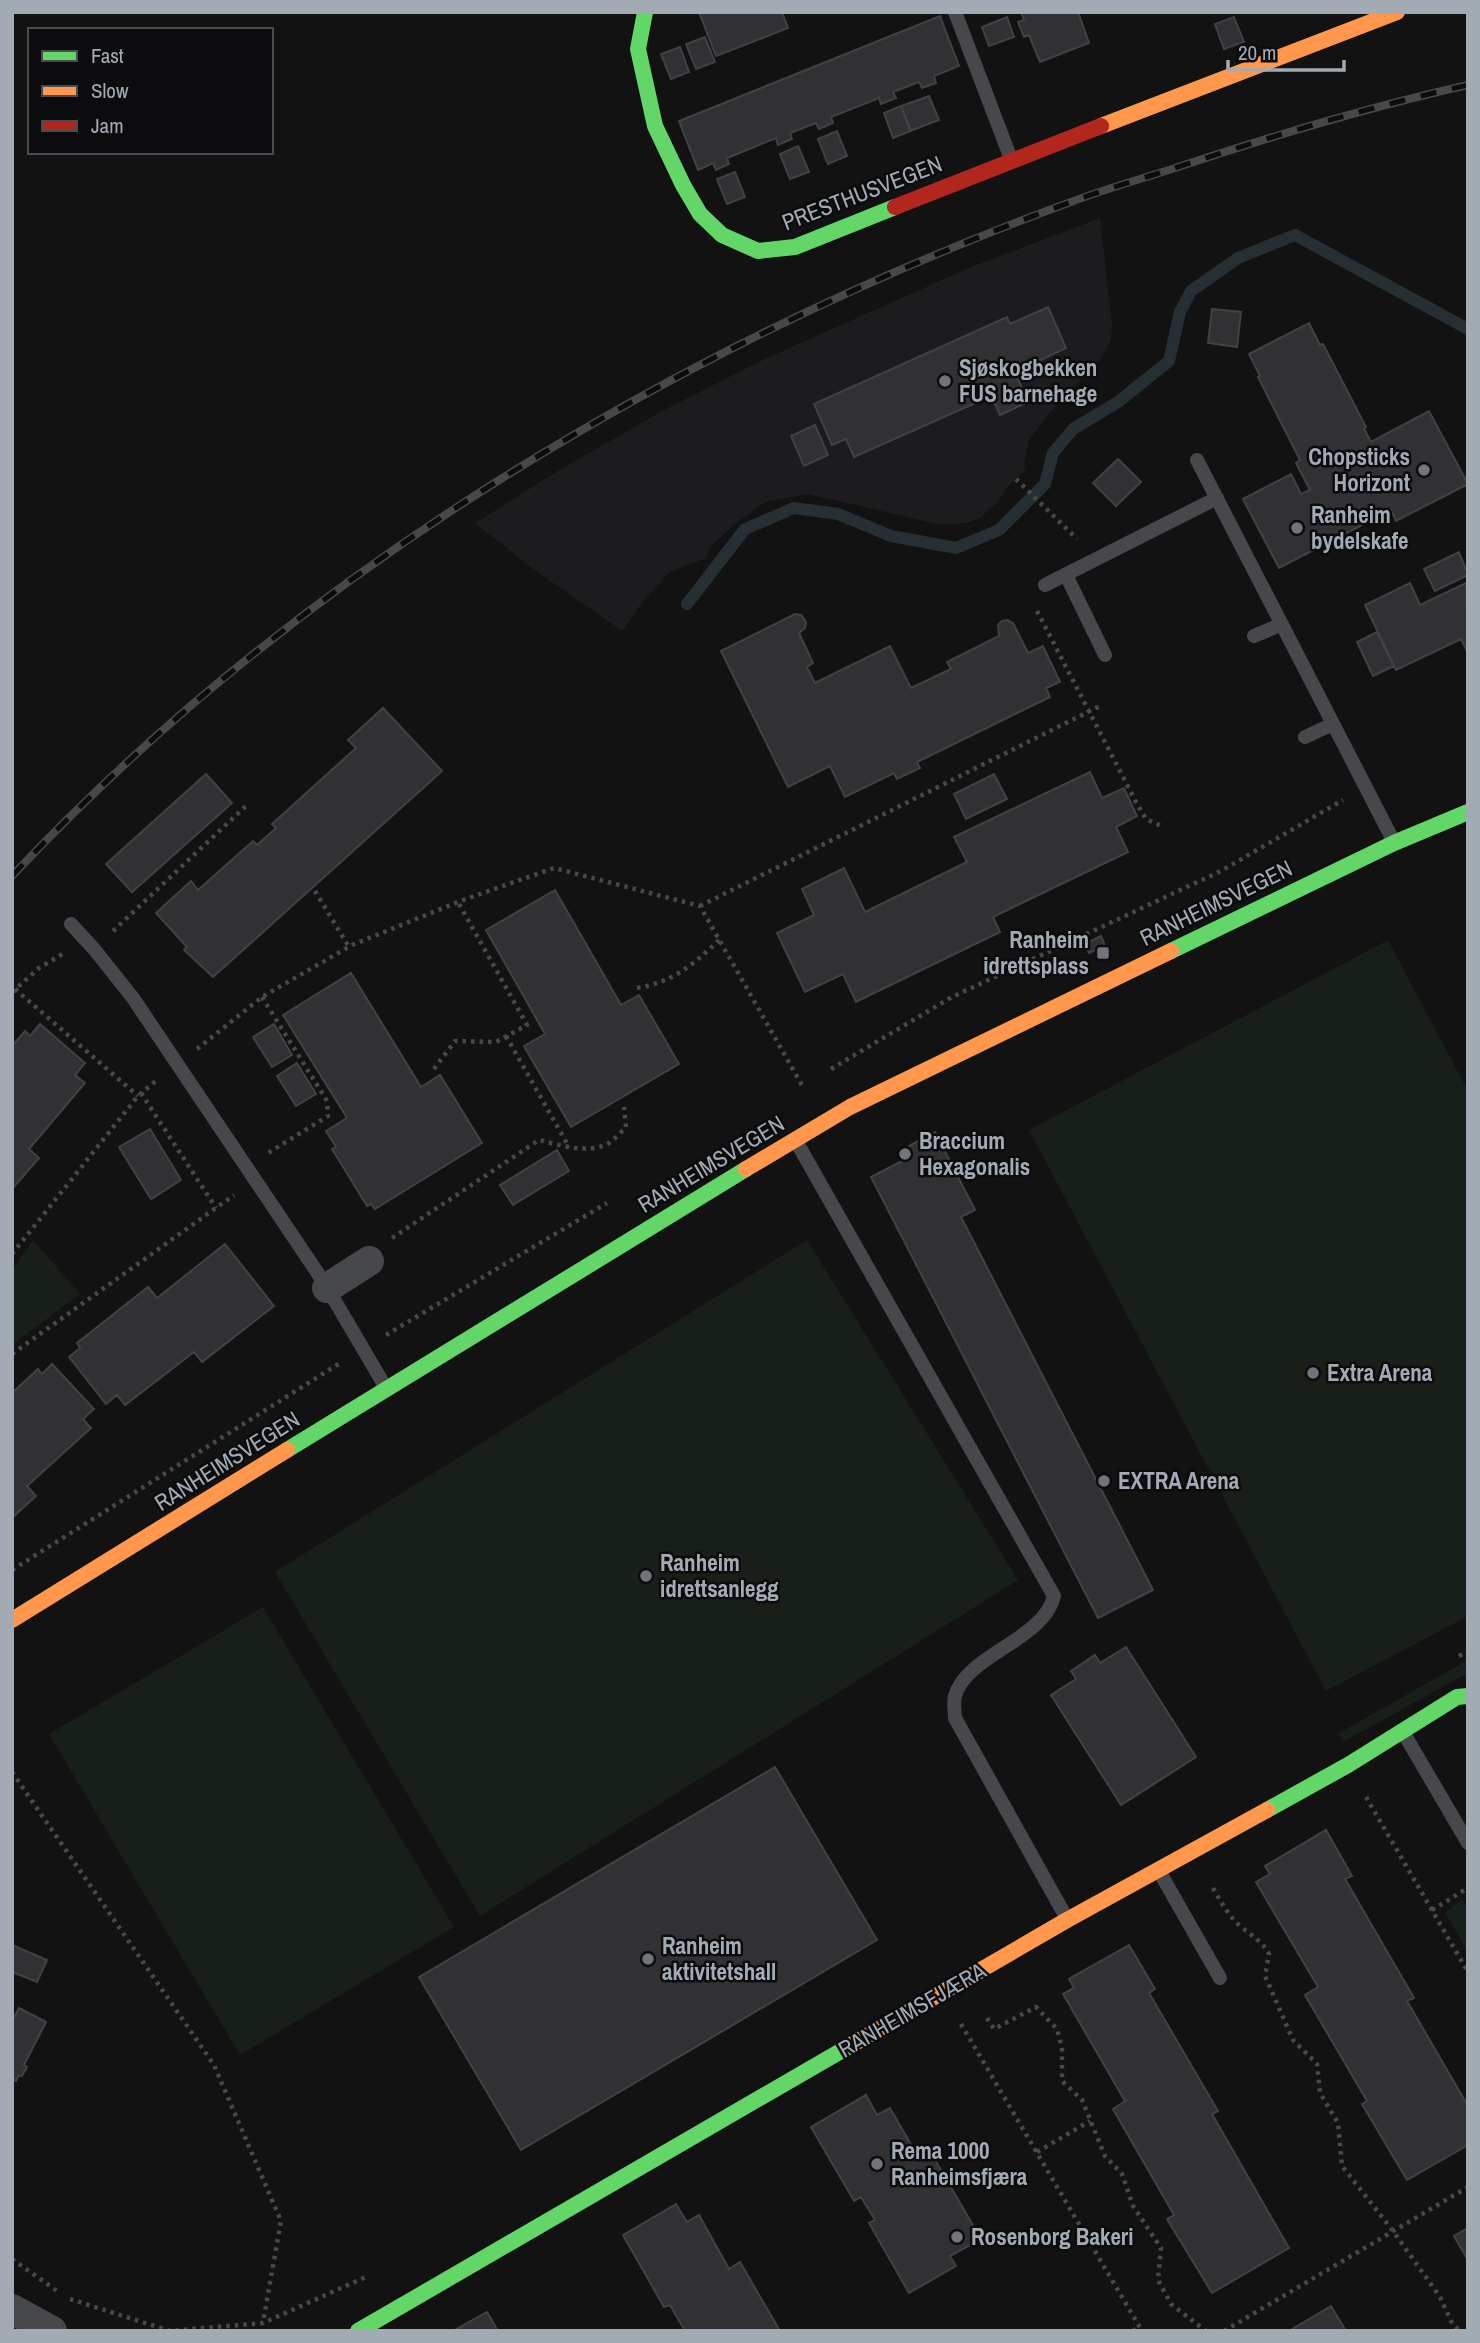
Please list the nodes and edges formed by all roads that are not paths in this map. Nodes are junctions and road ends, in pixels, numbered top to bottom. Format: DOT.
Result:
graph roads {
  1 [pos="645,12"];
  2 [pos="956,12"];
  3 [pos="1396,12"];
  4 [pos="1011,160"];
  5 [pos="1197,460"];
  6 [pos="1217,498"];
  7 [pos="1066,575"];
  8 [pos="1045,586"];
  9 [pos="1282,624"];
  10 [pos="1254,636"];
  11 [pos="1105,655"];
  12 [pos="1333,724"];
  13 [pos="1305,737"];
  14 [pos="1468,812"];
  15 [pos="1394,843"];
  16 [pos="71,924"];
  17 [pos="795,1140"];
  18 [pos="379,1251"];
  19 [pos="327,1288"];
  20 [pos="387,1390"];
  21 [pos="12,1620"];
  22 [pos="1468,1696"];
  23 [pos="1402,1731"];
  24 [pos="1468,1843"];
  25 [pos="1158,1870"];
  26 [pos="1068,1920"];
  27 [pos="1220,1978"];
  28 [pos="12,2309"];
  29 [pos="52,2331"];
  30 [pos="358,2331"];
  1 -- 4 [label="street, PRESTHUSVEGEN"];
  2 -- 4 [label="lane"];
  3 -- 4 [label="street, PRESTHUSVEGEN"];
  5 -- 6 [label="lane"];
  6 -- 7 [label="lane"];
  6 -- 9 [label="lane"];
  7 -- 8 [label="lane"];
  7 -- 11 [label="lane"];
  9 -- 10 [label="lane"];
  9 -- 12 [label="lane"];
  12 -- 13 [label="lane"];
  12 -- 15 [label="lane"];
  14 -- 15 [label="street, RANHEIMSVEGEN"];
  15 -- 17 [label="street, RANHEIMSVEGEN"];
  16 -- 19 [label="lane"];
  17 -- 20 [label="street, RANHEIMSVEGEN"];
  17 -- 26 [label="lane"];
  18 -- 19 [label="street"];
  19 -- 20 [label="lane"];
  20 -- 21 [label="street, RANHEIMSVEGEN"];
  22 -- 23 [label="street, RANHEIMSFJÆRA"];
  23 -- 24 [label="lane"];
  23 -- 25 [label="street, RANHEIMSFJÆRA"];
  25 -- 26 [label="street, RANHEIMSFJÆRA"];
  25 -- 27 [label="lane"];
  26 -- 30 [label="street, RANHEIMSFJÆRA"];
  28 -- 29 [label="street"];
}
